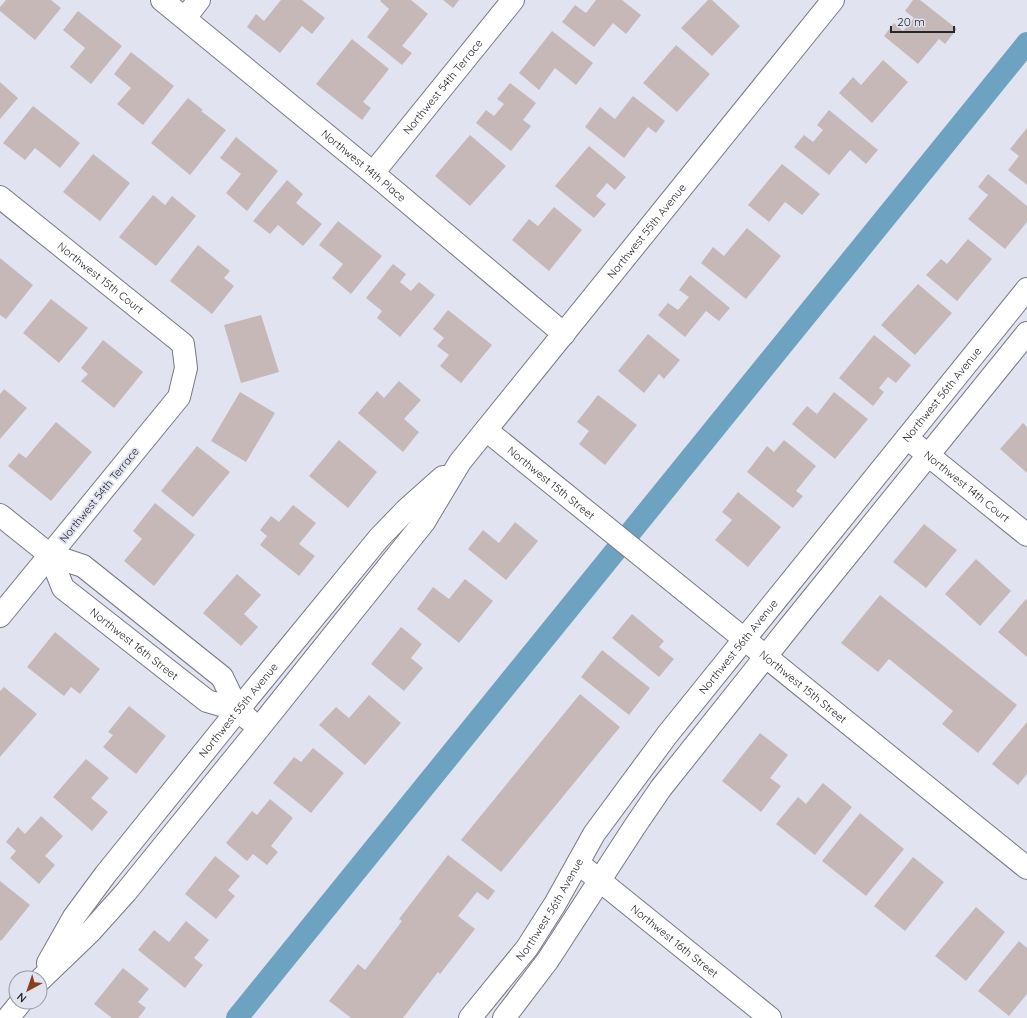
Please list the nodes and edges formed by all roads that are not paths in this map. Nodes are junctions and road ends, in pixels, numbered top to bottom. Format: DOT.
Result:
graph roads {
  1 [pos="162,0"];
  2 [pos="199,0"];
  3 [pos="513,0"];
  4 [pos="833,0"];
  5 [pos="185,18"];
  6 [pos="374,173"];
  7 [pos="0,196"];
  8 [pos="1027,289"];
  9 [pos="1027,333"];
  10 [pos="564,334"];
  11 [pos="186,368"];
  12 [pos="486,430"];
  13 [pos="907,438"];
  14 [pos="928,455"];
  15 [pos="460,462"];
  16 [pos="0,515"];
  17 [pos="1027,535"];
  18 [pos="50,555"];
  19 [pos="0,616"];
  20 [pos="744,639"];
  21 [pos="766,656"];
  22 [pos="238,710"];
  23 [pos="259,728"];
  24 [pos="578,863"];
  25 [pos="1027,868"];
  26 [pos="600,880"];
  27 [pos="44,970"];
  28 [pos="48,971"];
  29 [pos="14,1010"];
  30 [pos="8,1018"];
  31 [pos="470,1018"];
  32 [pos="504,1018"];
  33 [pos="770,1018"];
  1 -- 5 [label="street, Northwest 14th Place"];
  2 -- 5 [label="street"];
  3 -- 6 [label="street, Northwest 54th Terrace"];
  4 -- 10 [label="street, Northwest 55th Avenue"];
  5 -- 6 [label="street, Northwest 14th Place"];
  6 -- 10 [label="street, Northwest 14th Place"];
  7 -- 11 [label="street, Northwest 15th Court"];
  8 -- 13 [label="street, Northwest 56th Avenue"];
  9 -- 14 [label="street"];
  10 -- 12 [label="street, Northwest 55th Avenue"];
  11 -- 18 [label="street, Northwest 54th Terrace"];
  12 -- 15 [label="street, Northwest 55th Avenue"];
  12 -- 20 [label="street, Northwest 15th Street"];
  13 -- 14 [label="street, Northwest 14th Court"];
  13 -- 20 [label="street, Northwest 56th Avenue"];
  14 -- 17 [label="street, Northwest 14th Court"];
  14 -- 21 [label="street"];
  15 -- 22 [label="street, Northwest 55th Avenue"];
  15 -- 23 [label="street, Northwest 55th Avenue"];
  16 -- 18 [label="street, Northwest 16th Street"];
  18 -- 19 [label="street, Northwest 54th Terrace"];
  18 -- 22 [label="street, Northwest 16th Street"];
  18 -- 22 [label="street, Northwest 16th Street"];
  20 -- 21 [label="street, Northwest 15th Street"];
  20 -- 24 [label="street, Northwest 56th Avenue"];
  21 -- 25 [label="street, Northwest 15th Street"];
  21 -- 26 [label="street"];
  22 -- 23 [label="street, Northwest 16th Street"];
  22 -- 27 [label="street, Northwest 55th Avenue"];
  23 -- 28 [label="street, Northwest 55th Avenue"];
  24 -- 26 [label="street, Northwest 16th Street"];
  24 -- 31 [label="street, Northwest 56th Avenue"];
  26 -- 32 [label="street"];
  26 -- 33 [label="street, Northwest 16th Street"];
  29 -- 30 [label="street"];
}
